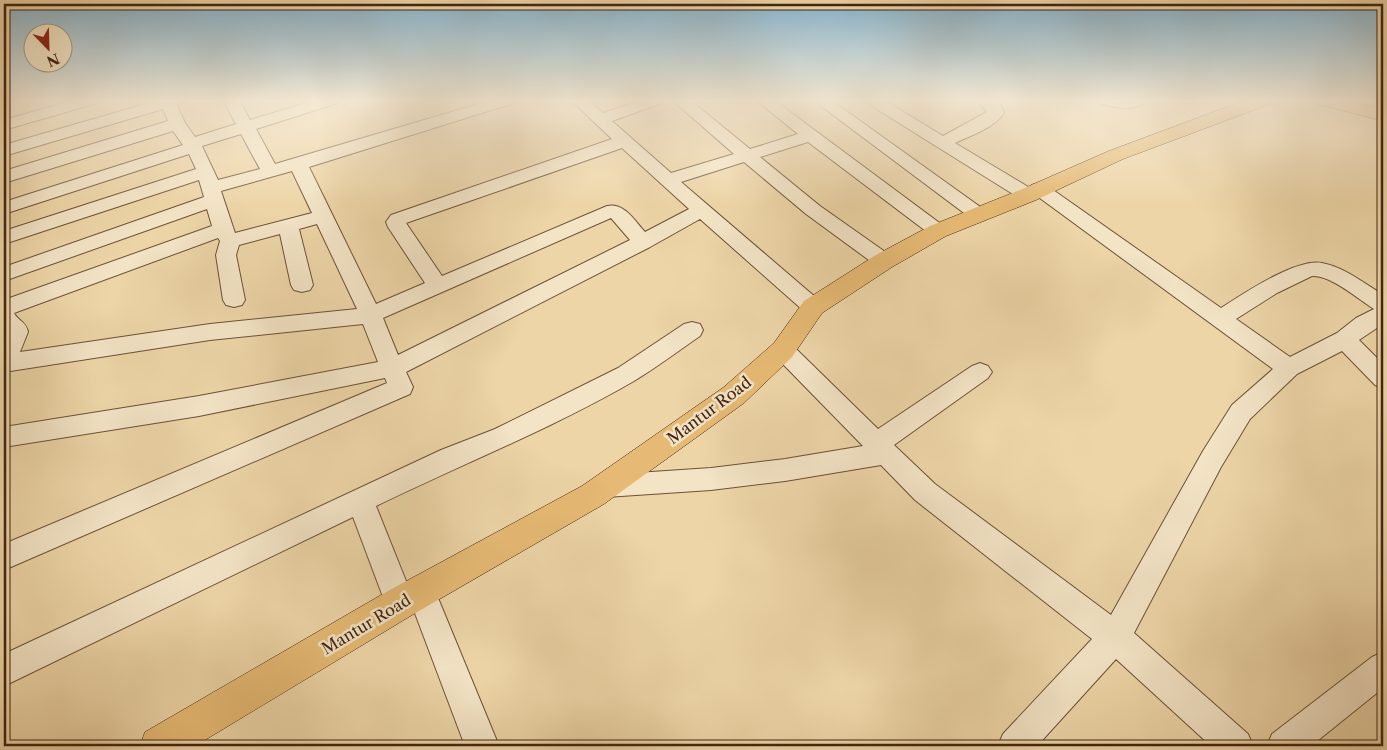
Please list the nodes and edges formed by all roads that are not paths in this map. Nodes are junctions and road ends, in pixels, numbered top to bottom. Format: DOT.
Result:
graph roads {
  1 [pos="56,135"];
  2 [pos="141,135"];
  3 [pos="185,135"];
  4 [pos="220,135"];
  5 [pos="250,135"];
  6 [pos="381,135"];
  7 [pos="618,135"];
  8 [pos="721,135"];
  9 [pos="812,135"];
  10 [pos="869,135"];
  11 [pos="932,135"];
  12 [pos="959,135"];
  13 [pos="1168,135"];
  14 [pos="624,140"];
  15 [pos="944,142"];
  16 [pos="193,145"];
  17 [pos="4,151"];
  18 [pos="749,155"];
  19 [pos="300,163"];
  20 [pos="270,171"];
  21 [pos="4,177"];
  22 [pos="668,180"];
  23 [pos="210,187"];
  24 [pos="1033,192"];
  25 [pos="4,208"];
  26 [pos="702,210"];
  27 [pos="978,214"];
  28 [pos="322,216"];
  29 [pos="288,226"];
  30 [pos="938,230"];
  31 [pos="227,235"];
  32 [pos="4,238"];
  33 [pos="643,242"];
  34 [pos="884,261"];
  35 [pos="4,274"];
  36 [pos="302,285"];
  37 [pos="438,286"];
  38 [pos="234,300"];
  39 [pos="1383,305"];
  40 [pos="813,307"];
  41 [pos="1383,314"];
  42 [pos="371,315"];
  43 [pos="6,318"];
  44 [pos="1220,318"];
  45 [pos="692,330"];
  46 [pos="1344,339"];
  47 [pos="783,350"];
  48 [pos="4,362"];
  49 [pos="392,368"];
  50 [pos="1289,368"];
  51 [pos="980,372"];
  52 [pos="1383,379"];
  53 [pos="4,437"];
  54 [pos="882,448"];
  55 [pos="606,486"];
  56 [pos="360,501"];
  57 [pos="4,557"];
  58 [pos="410,597"];
  59 [pos="1115,637"];
  60 [pos="1383,668"];
  61 [pos="4,670"];
  62 [pos="171,743"];
  63 [pos="482,746"];
  64 [pos="1015,746"];
  65 [pos="1236,746"];
  66 [pos="1284,746"];
  1 -- 17 [label="street"];
  2 -- 21 [label="street"];
  3 -- 16 [label="street"];
  4 -- 16 [label="street"];
  5 -- 20 [label="street"];
  6 -- 19 [label="street"];
  7 -- 14 [label="street"];
  8 -- 18 [label="street"];
  9 -- 18 [label="street"];
  9 -- 30 [label="street"];
  10 -- 27 [label="street"];
  11 -- 15 [label="street"];
  12 -- 15 [label="street"];
  13 -- 24 [label="main road, Mantur Road"];
  14 -- 22 [label="street"];
  14 -- 37 [label="street"];
  15 -- 24 [label="street"];
  16 -- 23 [label="street"];
  16 -- 25 [label="street"];
  18 -- 22 [label="street"];
  18 -- 34 [label="street"];
  19 -- 20 [label="street"];
  19 -- 28 [label="street"];
  20 -- 23 [label="street"];
  22 -- 26 [label="street"];
  23 -- 31 [label="street"];
  23 -- 32 [label="street"];
  23 -- 35 [label="street"];
  24 -- 27 [label="main road, Mantur Road"];
  24 -- 44 [label="street"];
  26 -- 33 [label="street"];
  26 -- 40 [label="street"];
  27 -- 30 [label="main road, Mantur Road"];
  28 -- 29 [label="street"];
  28 -- 42 [label="street"];
  29 -- 31 [label="street"];
  29 -- 36 [label="street"];
  30 -- 34 [label="main road, Mantur Road"];
  31 -- 38 [label="street"];
  31 -- 43 [label="street"];
  33 -- 37 [label="street"];
  33 -- 49 [label="street"];
  34 -- 40 [label="main road, Mantur Road"];
  37 -- 42 [label="street"];
  39 -- 44 [label="street"];
  40 -- 47 [label="main road, Mantur Road"];
  41 -- 46 [label="street"];
  42 -- 48 [label="street"];
  42 -- 49 [label="street"];
  43 -- 48 [label="street"];
  44 -- 50 [label="street"];
  45 -- 56 [label="street"];
  46 -- 50 [label="street"];
  46 -- 52 [label="street"];
  47 -- 54 [label="street"];
  47 -- 55 [label="main road, Mantur Road"];
  49 -- 53 [label="street"];
  49 -- 57 [label="street"];
  50 -- 59 [label="street"];
  51 -- 54 [label="street"];
  54 -- 55 [label="street"];
  54 -- 59 [label="street"];
  55 -- 58 [label="main road, Mantur Road"];
  56 -- 58 [label="street"];
  56 -- 61 [label="street"];
  58 -- 62 [label="main road, Mantur Road"];
  58 -- 63 [label="street"];
  59 -- 64 [label="street"];
  59 -- 65 [label="street"];
  60 -- 66 [label="street"];
}
